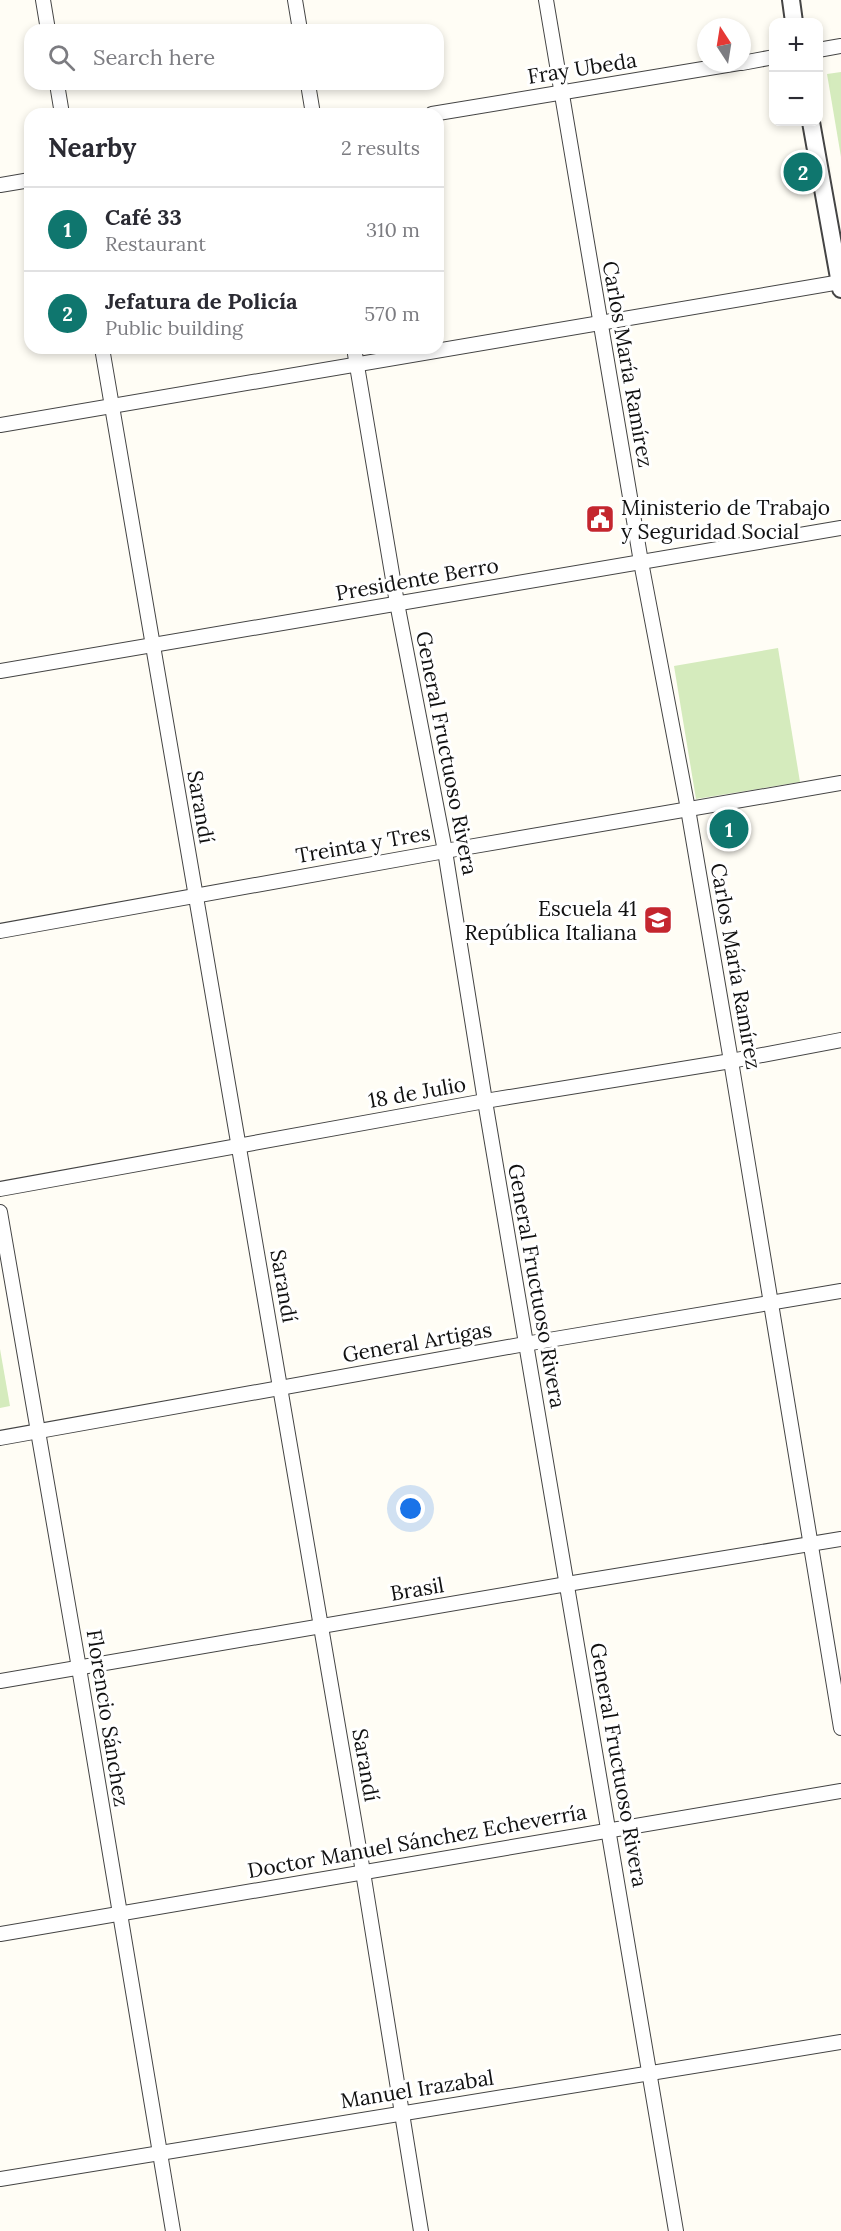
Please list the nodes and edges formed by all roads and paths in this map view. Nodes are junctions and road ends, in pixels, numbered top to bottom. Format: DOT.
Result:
graph roads {
  1 [pos="43,0"];
  2 [pos="295,0"];
  3 [pos="546,0"];
  4 [pos="791,0"];
  5 [pos="793,18"];
  6 [pos="47,24"];
  7 [pos="299,24"];
  8 [pos="841,46"];
  9 [pos="823,49"];
  10 [pos="769,58"];
  11 [pos="751,61"];
  12 [pos="697,70"];
  13 [pos="58,90"];
  14 [pos="309,90"];
  15 [pos="561,93"];
  16 [pos="61,108"];
  17 [pos="312,108"];
  18 [pos="444,112"];
  19 [pos="813,126"];
  20 [pos="24,181"];
  21 [pos="0,185"];
  22 [pos="841,285"];
  23 [pos="600,323"];
  24 [pos="444,349"];
  25 [pos="103,354"];
  26 [pos="355,354"];
  27 [pos="416,354"];
  28 [pos="357,364"];
  29 [pos="112,406"];
  30 [pos="0,425"];
  31 [pos="841,528"];
  32 [pos="640,562"];
  33 [pos="397,603"];
  34 [pos="153,644"];
  35 [pos="0,670"];
  36 [pos="841,783"];
  37 [pos="688,809"];
  38 [pos="445,851"];
  39 [pos="195,896"];
  40 [pos="0,931"];
  41 [pos="841,1040"];
  42 [pos="731,1061"];
  43 [pos="484,1101"];
  44 [pos="238,1146"];
  45 [pos="0,1189"];
  46 [pos="0,1212"];
  47 [pos="841,1291"];
  48 [pos="772,1303"];
  49 [pos="525,1344"];
  50 [pos="281,1388"];
  51 [pos="39,1432"];
  52 [pos="0,1438"];
  53 [pos="841,1539"];
  54 [pos="812,1544"];
  55 [pos="567,1584"];
  56 [pos="321,1627"];
  57 [pos="79,1668"];
  58 [pos="0,1682"];
  59 [pos="841,1728"];
  60 [pos="841,1791"];
  61 [pos="609,1829"];
  62 [pos="363,1872"];
  63 [pos="120,1915"];
  64 [pos="0,1934"];
  65 [pos="841,2042"];
  66 [pos="650,2073"];
  67 [pos="401,2112"];
  68 [pos="161,2152"];
  69 [pos="0,2179"];
  70 [pos="173,2231"];
  71 [pos="421,2231"];
  72 [pos="676,2231"];
  1 -- 6 [label="street"];
  2 -- 7 [label="street"];
  3 -- 15 [label="street, Carlos María Ramírez"];
  4 -- 5 [label="street"];
  8 -- 9 [label="street"];
  10 -- 11 [label="street, Fray Ubeda"];
  12 -- 15 [label="street, Fray Ubeda"];
  13 -- 16 [label="street"];
  14 -- 17 [label="street"];
  15 -- 18 [label="street, Fray Ubeda"];
  15 -- 23 [label="street, Carlos María Ramírez"];
  19 -- 22 [label="street"];
  20 -- 21 [label="street"];
  22 -- 23 [label="street"];
  23 -- 24 [label="street"];
  23 -- 32 [label="street, Carlos María Ramírez"];
  25 -- 29 [label="street, Sarandí"];
  26 -- 28 [label="street, General Fructuoso Rivera"];
  27 -- 28 [label="street"];
  28 -- 29 [label="street"];
  28 -- 33 [label="street, General Fructuoso Rivera"];
  29 -- 30 [label="street"];
  29 -- 34 [label="street, Sarandí"];
  31 -- 32 [label="street, Presidente Berro"];
  32 -- 33 [label="street, Presidente Berro"];
  32 -- 37 [label="street, Carlos María Ramírez"];
  33 -- 34 [label="street, Presidente Berro"];
  33 -- 38 [label="street, General Fructuoso Rivera"];
  34 -- 35 [label="street, Presidente Berro"];
  34 -- 39 [label="street, Sarandí"];
  36 -- 37 [label="street, Treinta y Tres"];
  37 -- 38 [label="street, Treinta y Tres"];
  37 -- 42 [label="street, Carlos María Ramírez"];
  38 -- 39 [label="street, Treinta y Tres"];
  38 -- 43 [label="street, General Fructuoso Rivera"];
  39 -- 40 [label="street, Treinta y Tres"];
  39 -- 44 [label="street, Sarandí"];
  41 -- 42 [label="street, 18 de Julio"];
  42 -- 43 [label="street, 18 de Julio"];
  42 -- 48 [label="street, Carlos María Ramírez"];
  43 -- 44 [label="street, 18 de Julio"];
  43 -- 49 [label="street, General Fructuoso Rivera"];
  44 -- 45 [label="street, 18 de Julio"];
  44 -- 50 [label="street, Sarandí"];
  46 -- 51 [label="street, Florencio Sánchez"];
  47 -- 48 [label="street, General Artigas"];
  48 -- 49 [label="street, General Artigas"];
  48 -- 54 [label="street, Carlos María Ramírez"];
  49 -- 50 [label="street, General Artigas"];
  49 -- 55 [label="street, General Fructuoso Rivera"];
  50 -- 51 [label="street, General Artigas"];
  50 -- 56 [label="street, Sarandí"];
  51 -- 52 [label="street, General Artigas"];
  51 -- 57 [label="street, Florencio Sánchez"];
  53 -- 54 [label="street, Brasil"];
  54 -- 55 [label="street, Brasil"];
  54 -- 59 [label="street, Carlos María Ramírez"];
  55 -- 56 [label="street, Brasil"];
  55 -- 61 [label="street, General Fructuoso Rivera"];
  56 -- 57 [label="street, Brasil"];
  56 -- 62 [label="street, Sarandí"];
  57 -- 58 [label="street, Brasil"];
  57 -- 63 [label="street, Florencio Sánchez"];
  60 -- 61 [label="street, Doctor Manuel Sánchez Echeverría"];
  61 -- 62 [label="street, Doctor Manuel Sánchez Echeverría"];
  61 -- 66 [label="street, General Fructuoso Rivera"];
  62 -- 63 [label="street, Doctor Manuel Sánchez Echeverría"];
  62 -- 67 [label="street, Sarandí"];
  63 -- 64 [label="street, Doctor Manuel Sánchez Echeverría"];
  63 -- 68 [label="street, Florencio Sánchez"];
  65 -- 66 [label="street, Manuel Irazabal"];
  66 -- 67 [label="street, Manuel Irazabal"];
  66 -- 72 [label="street, General Fructuoso Rivera"];
  67 -- 68 [label="street, Manuel Irazabal"];
  67 -- 71 [label="street, Sarandí"];
  68 -- 69 [label="street, Manuel Irazabal"];
  68 -- 70 [label="street, Florencio Sánchez"];
}
